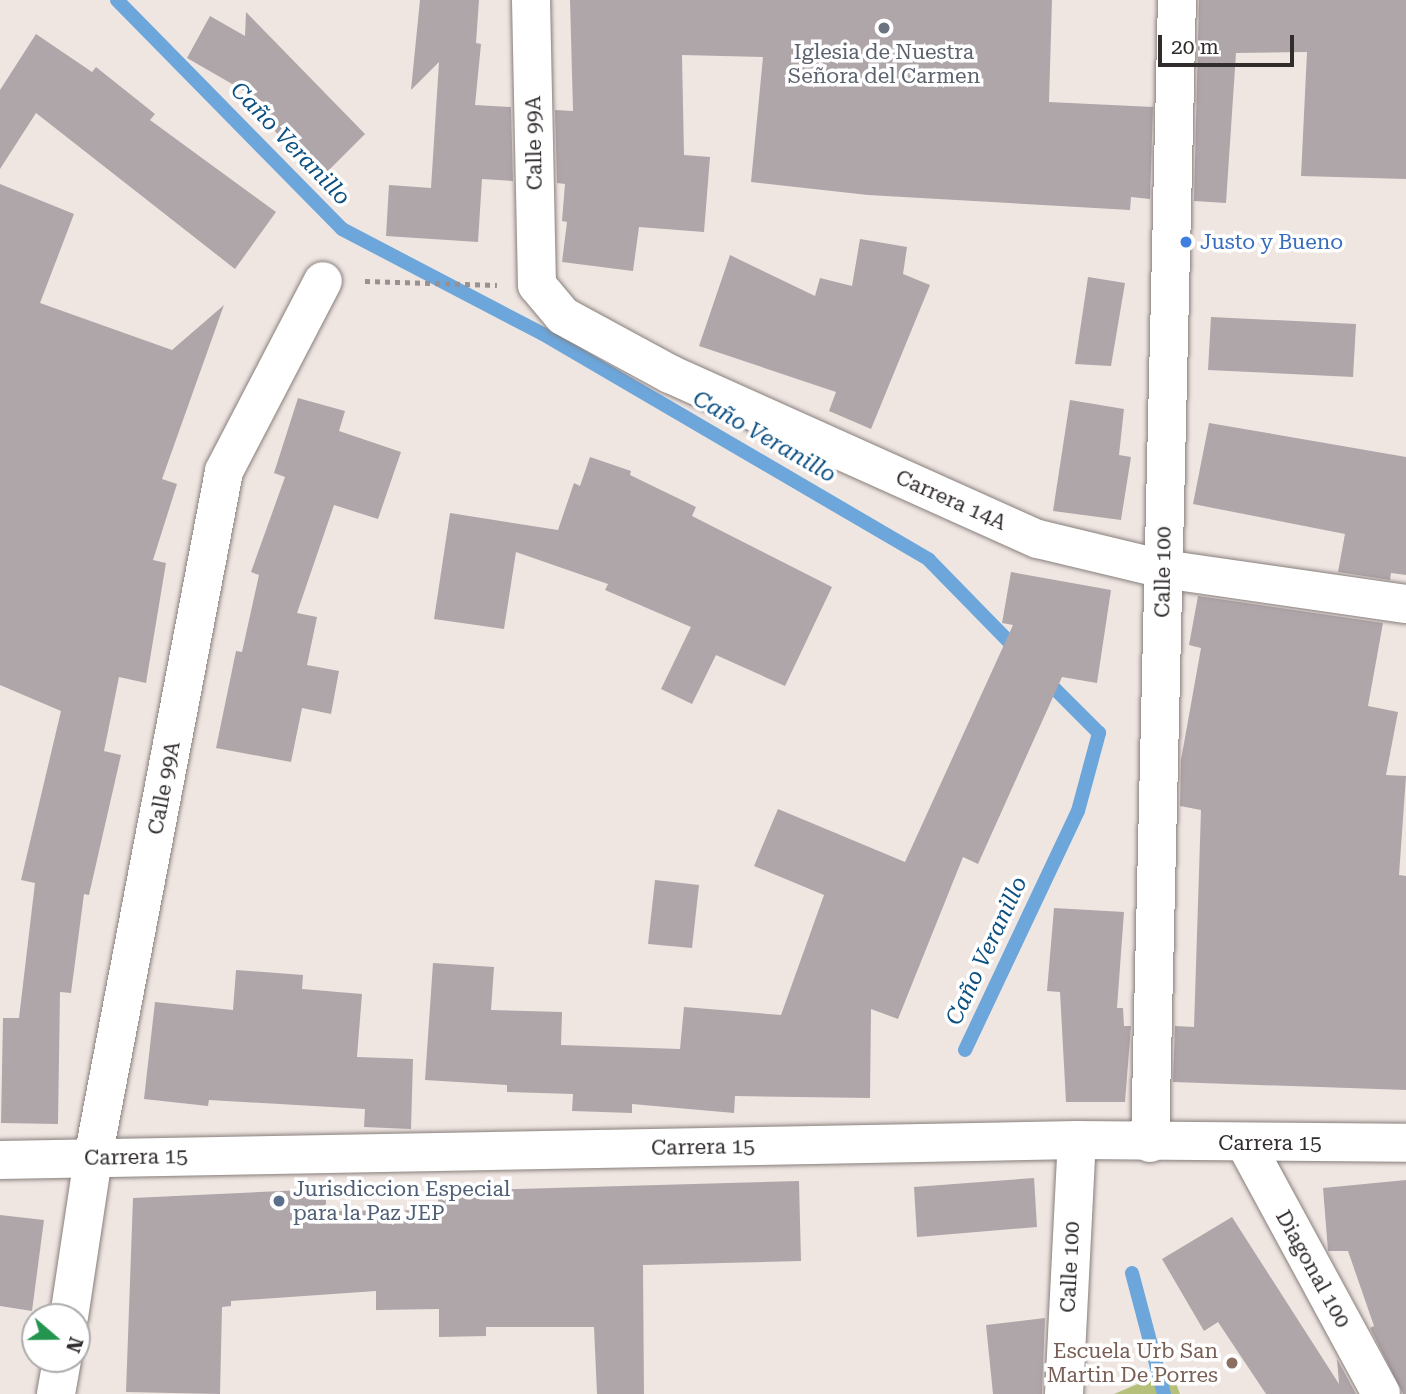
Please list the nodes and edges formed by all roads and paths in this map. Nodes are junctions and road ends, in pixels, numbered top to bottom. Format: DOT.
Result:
graph roads {
  1 [pos="531,0"];
  2 [pos="1177,0"];
  3 [pos="323,281"];
  4 [pos="393,282"];
  5 [pos="498,285"];
  6 [pos="537,285"];
  7 [pos="1163,569"];
  8 [pos="1406,604"];
  9 [pos="1077,1140"];
  10 [pos="1150,1143"];
  11 [pos="1244,1143"];
  12 [pos="1406,1143"];
  13 [pos="93,1158"];
  14 [pos="0,1160"];
  15 [pos="71,1303"];
  16 [pos="60,1373"];
  17 [pos="57,1394"];
  18 [pos="1064,1394"];
  19 [pos="1381,1394"];
  1 -- 6 [label="street, Calle 99A"];
  2 -- 7 [label="street, Calle 100"];
  3 -- 13 [label="street, Calle 99A"];
  4 -- 5 [label="path"];
  6 -- 7 [label="street, Carrera 14A"];
  7 -- 8 [label="street, Carrera 14A"];
  7 -- 10 [label="street, Calle 100"];
  9 -- 10 [label="street, Carrera 15"];
  9 -- 13 [label="street, Carrera 15"];
  9 -- 18 [label="street, Calle 100"];
  10 -- 11 [label="street, Carrera 15"];
  11 -- 12 [label="street, Carrera 15"];
  11 -- 19 [label="street, Diagonal 100"];
  13 -- 14 [label="street, Carrera 15"];
  13 -- 15 [label="street, Calle 99A"];
  16 -- 17 [label="street"];
}
